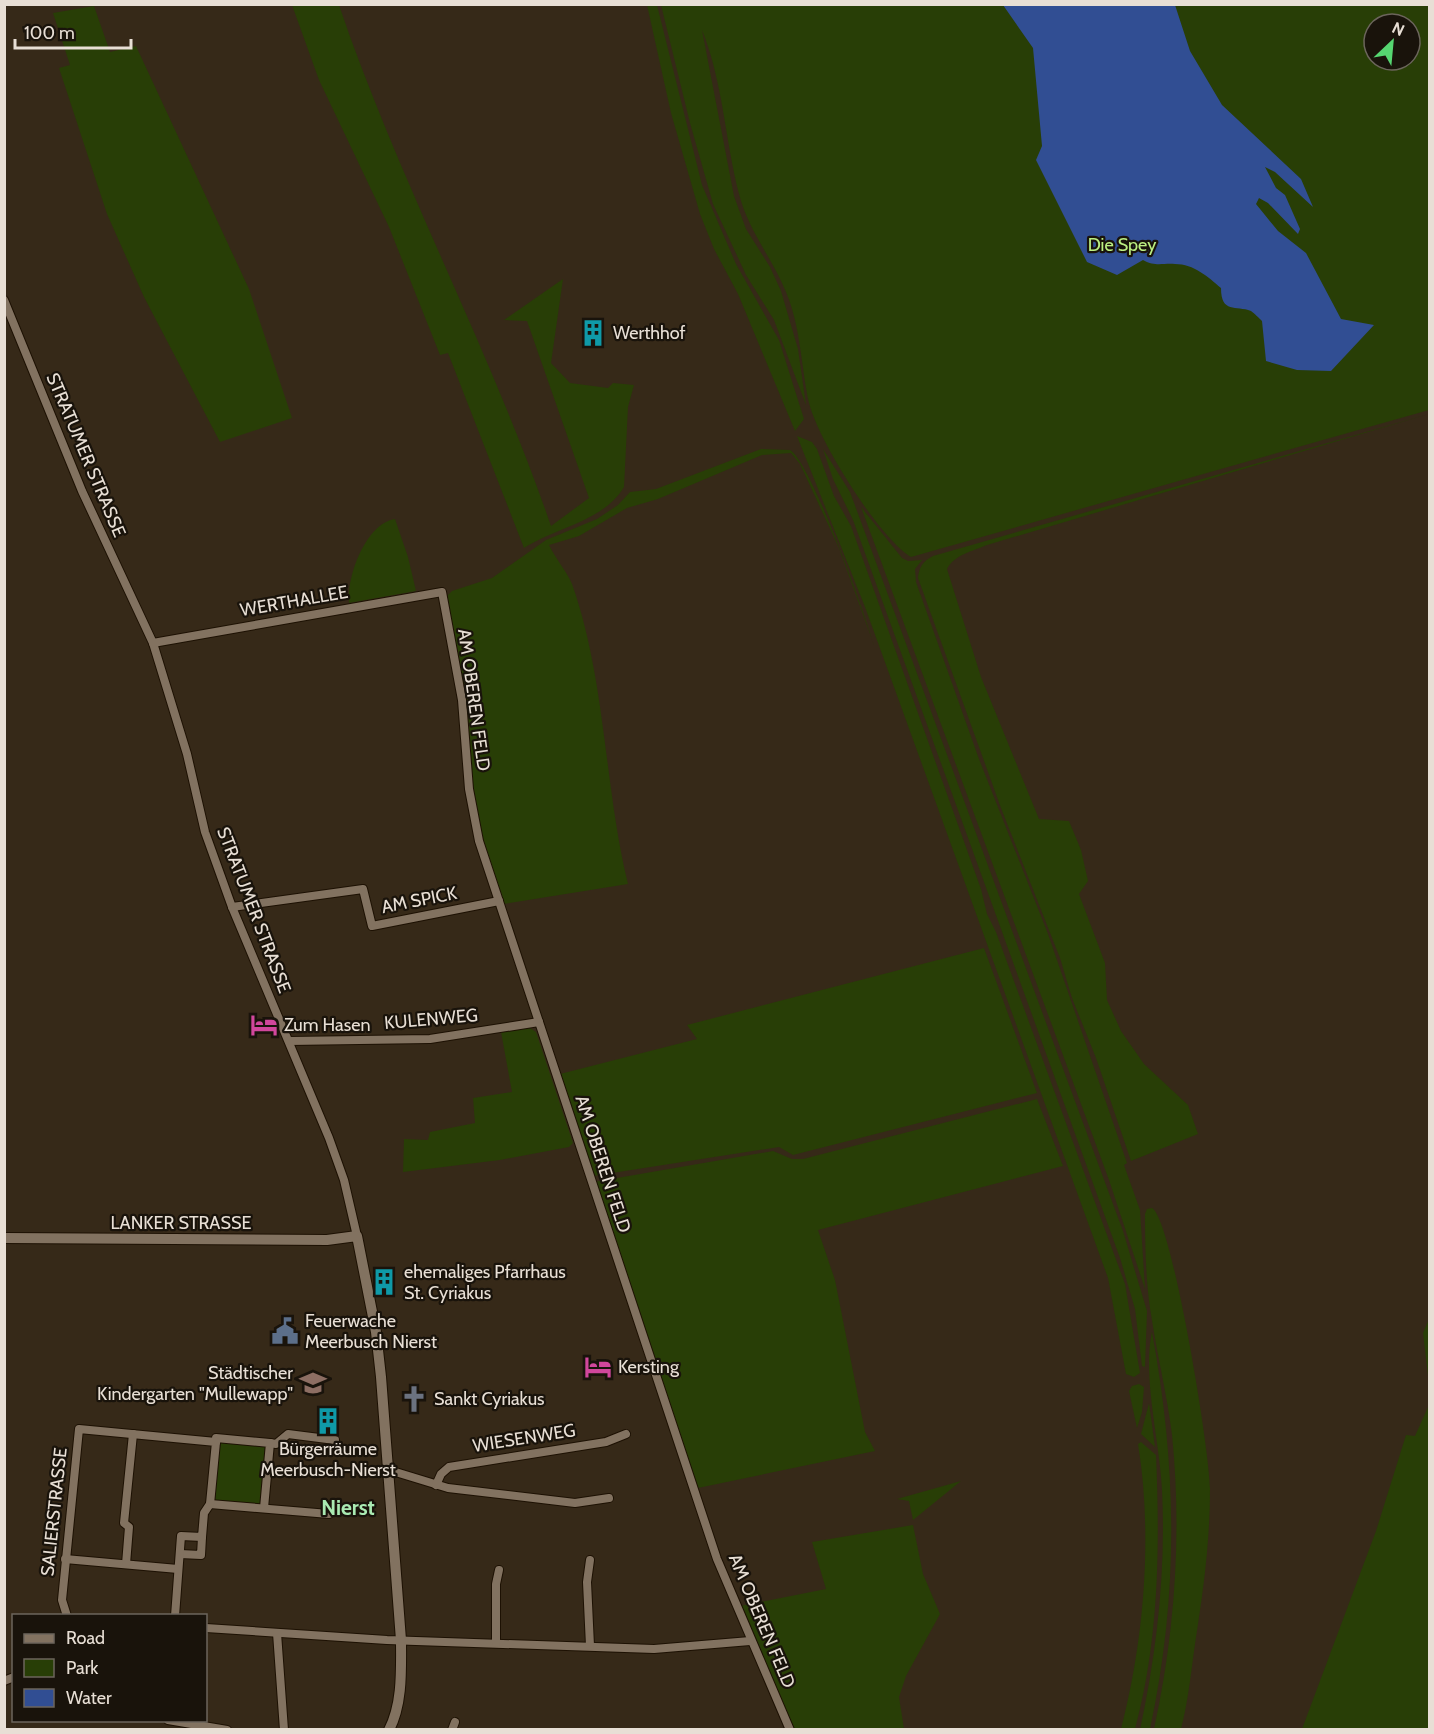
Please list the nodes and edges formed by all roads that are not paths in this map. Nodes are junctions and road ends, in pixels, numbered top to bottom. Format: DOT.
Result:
graph roads {
  1 [pos="4,300"];
  2 [pos="442,592"];
  3 [pos="153,643"];
  4 [pos="499,901"];
  5 [pos="232,907"];
  6 [pos="540,1023"];
  7 [pos="289,1041"];
  8 [pos="357,1236"];
  9 [pos="4,1238"];
  10 [pos="133,1434"];
  11 [pos="626,1434"];
  12 [pos="335,1440"];
  13 [pos="216,1442"];
  14 [pos="270,1443"];
  15 [pos="389,1470"];
  16 [pos="436,1485"];
  17 [pos="609,1497"];
  18 [pos="210,1504"];
  19 [pos="264,1508"];
  20 [pos="329,1514"];
  21 [pos="202,1537"];
  22 [pos="180,1554"];
  23 [pos="65,1559"];
  24 [pos="590,1560"];
  25 [pos="126,1564"];
  26 [pos="178,1569"];
  27 [pos="499,1570"];
  28 [pos="66,1614"];
  29 [pos="175,1614"];
  30 [pos="207,1628"];
  31 [pos="277,1633"];
  32 [pos="401,1640"];
  33 [pos="750,1641"];
  34 [pos="496,1643"];
  35 [pos="590,1646"];
  36 [pos="180,1722"];
  37 [pos="227,1730"];
  38 [pos="284,1730"];
  39 [pos="389,1730"];
  40 [pos="790,1730"];
  1 -- 3 [label="street, STRATUMER STRASSE"];
  2 -- 3 [label="street, WERTHALLEE"];
  2 -- 4 [label="street, AM OBEREN FELD"];
  3 -- 5 [label="street, STRATUMER STRASSE"];
  4 -- 5 [label="street, AM SPICK"];
  4 -- 6 [label="street, AM OBEREN FELD"];
  5 -- 7 [label="street, STRATUMER STRASSE"];
  6 -- 7 [label="street, KULENWEG"];
  6 -- 33 [label="street, AM OBEREN FELD"];
  7 -- 8 [label="street, STRATUMER STRASSE"];
  8 -- 9 [label="street, LANKER STRASSE"];
  8 -- 15 [label="street, STRATUMER STRASSE"];
  10 -- 13 [label="street, SALIERSTRASSE"];
  10 -- 23 [label="street, SALIERSTRASSE"];
  10 -- 25 [label="street"];
  11 -- 16 [label="street, WIESENWEG"];
  12 -- 14 [label="street"];
  13 -- 14 [label="street, SALIERSTRASSE"];
  13 -- 18 [label="street"];
  14 -- 19 [label="street"];
  15 -- 16 [label="street"];
  15 -- 32 [label="street, STRATUMER STRASSE"];
  16 -- 17 [label="street"];
  18 -- 19 [label="street"];
  18 -- 21 [label="street"];
  19 -- 20 [label="street"];
  21 -- 22 [label="street"];
  21 -- 22 [label="street"];
  22 -- 26 [label="street"];
  23 -- 25 [label="street"];
  23 -- 28 [label="street, SALIERSTRASSE"];
  24 -- 35 [label="street"];
  25 -- 26 [label="street"];
  26 -- 29 [label="street"];
  27 -- 34 [label="street"];
  30 -- 31 [label="street"];
  31 -- 32 [label="street"];
  31 -- 38 [label="street"];
  32 -- 34 [label="street"];
  32 -- 39 [label="street, STRATUMER STRASSE"];
  33 -- 35 [label="street"];
  33 -- 40 [label="street, AM OBEREN FELD"];
  34 -- 35 [label="street"];
  36 -- 37 [label="street"];
}
